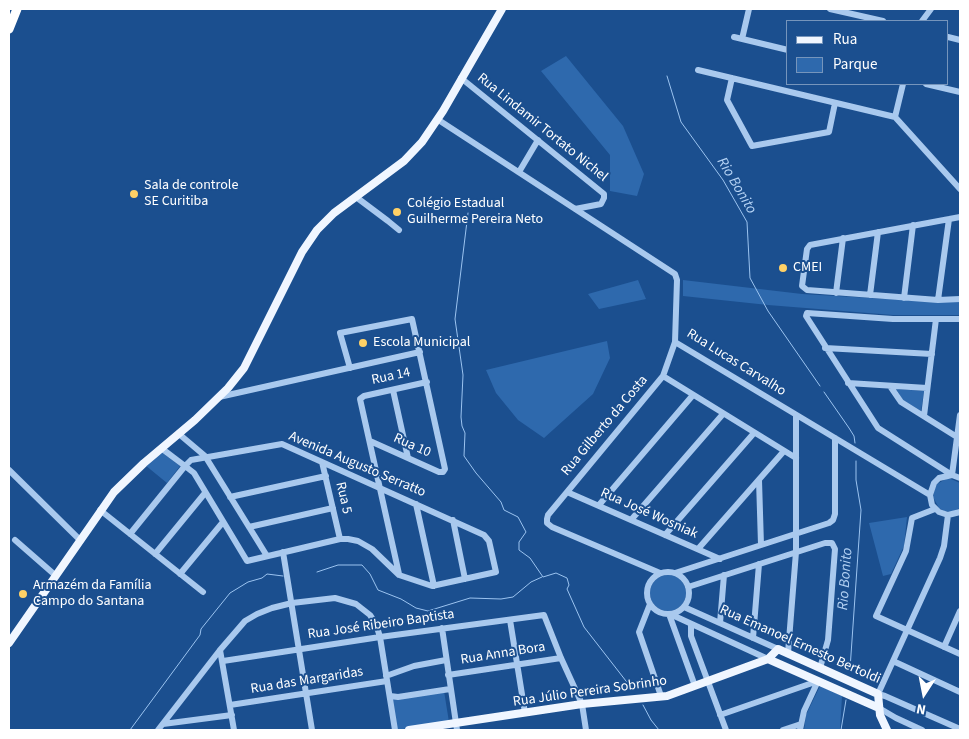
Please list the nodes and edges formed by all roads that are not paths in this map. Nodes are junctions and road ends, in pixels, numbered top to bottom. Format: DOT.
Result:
graph roads {
  1 [pos="11,9"];
  2 [pos="17,9"];
  3 [pos="502,9"];
  4 [pos="749,9"];
  5 [pos="830,9"];
  6 [pos="931,9"];
  7 [pos="9,13"];
  8 [pos="879,20"];
  9 [pos="923,20"];
  10 [pos="9,29"];
  11 [pos="734,37"];
  12 [pos="742,39"];
  13 [pos="786,50"];
  14 [pos="698,70"];
  15 [pos="461,78"];
  16 [pos="732,78"];
  17 [pos="902,85"];
  18 [pos="930,85"];
  19 [pos="960,92"];
  20 [pos="835,103"];
  21 [pos="894,117"];
  22 [pos="438,120"];
  23 [pos="538,140"];
  24 [pos="519,172"];
  25 [pos="960,190"];
  26 [pos="356,197"];
  27 [pos="575,209"];
  28 [pos="960,217"];
  29 [pos="949,219"];
  30 [pos="913,225"];
  31 [pos="399,230"];
  32 [pos="878,232"];
  33 [pos="843,238"];
  34 [pos="836,292"];
  35 [pos="870,295"];
  36 [pos="904,298"];
  37 [pos="960,299"];
  38 [pos="938,300"];
  39 [pos="936,319"];
  40 [pos="960,319"];
  41 [pos="675,342"];
  42 [pos="825,348"];
  43 [pos="420,352"];
  44 [pos="932,354"];
  45 [pos="350,368"];
  46 [pos="663,376"];
  47 [pos="235,379"];
  48 [pos="427,382"];
  49 [pos="848,383"];
  50 [pos="890,386"];
  51 [pos="927,388"];
  52 [pos="393,390"];
  53 [pos="241,392"];
  54 [pos="693,395"];
  55 [pos="219,397"];
  56 [pos="723,414"];
  57 [pos="796,415"];
  58 [pos="960,415"];
  59 [pos="924,416"];
  60 [pos="754,432"];
  61 [pos="179,434"];
  62 [pos="835,438"];
  63 [pos="370,441"];
  64 [pos="958,441"];
  65 [pos="161,448"];
  66 [pos="784,451"];
  67 [pos="206,456"];
  68 [pos="408,458"];
  69 [pos="796,458"];
  70 [pos="322,462"];
  71 [pos="184,466"];
  72 [pos="9,470"];
  73 [pos="952,475"];
  74 [pos="326,476"];
  75 [pos="960,478"];
  76 [pos="759,480"];
  77 [pos="380,488"];
  78 [pos="568,492"];
  79 [pos="205,493"];
  80 [pos="930,495"];
  81 [pos="230,497"];
  82 [pos="416,504"];
  83 [pos="598,505"];
  84 [pos="333,508"];
  85 [pos="935,509"];
  86 [pos="100,510"];
  87 [pos="960,512"];
  88 [pos="950,515"];
  89 [pos="453,520"];
  90 [pos="631,520"];
  91 [pos="960,520"];
  92 [pos="223,522"];
  93 [pos="249,527"];
  94 [pos="797,533"];
  95 [pos="130,534"];
  96 [pos="665,535"];
  97 [pos="340,539"];
  98 [pos="14,540"];
  99 [pos="80,540"];
  100 [pos="761,545"];
  101 [pos="698,549"];
  102 [pos="283,552"];
  103 [pos="796,552"];
  104 [pos="155,554"];
  105 [pos="267,556"];
  106 [pos="720,559"];
  107 [pos="759,564"];
  108 [pos="675,573"];
  109 [pos="180,574"];
  110 [pos="660,574"];
  111 [pos="724,575"];
  112 [pos="55,576"];
  113 [pos="399,576"];
  114 [pos="465,579"];
  115 [pos="434,586"];
  116 [pos="688,587"];
  117 [pos="203,592"];
  118 [pos="292,603"];
  119 [pos="650,604"];
  120 [pos="684,606"];
  121 [pos="960,611"];
  122 [pos="669,614"];
  123 [pos="510,620"];
  124 [pos="720,623"];
  125 [pos="691,624"];
  126 [pos="442,628"];
  127 [pos="908,630"];
  128 [pos="380,637"];
  129 [pos="753,638"];
  130 [pos="9,643"];
  131 [pos="944,647"];
  132 [pos="299,649"];
  133 [pos="778,649"];
  134 [pos="220,650"];
  135 [pos="755,653"];
  136 [pos="788,654"];
  137 [pos="960,654"];
  138 [pos="561,658"];
  139 [pos="768,658"];
  140 [pos="446,660"];
  141 [pos="223,661"];
  142 [pos="893,661"];
  143 [pos="753,664"];
  144 [pos="517,665"];
  145 [pos="783,665"];
  146 [pos="820,668"];
  147 [pos="448,675"];
  148 [pos="387,679"];
  149 [pos="708,681"];
  150 [pos="818,681"];
  151 [pos="695,686"];
  152 [pos="450,689"];
  153 [pos="960,692"];
  154 [pos="306,694"];
  155 [pos="878,694"];
  156 [pos="390,696"];
  157 [pos="662,696"];
  158 [pos="582,704"];
  159 [pos="230,705"];
  160 [pos="879,708"];
  161 [pos="525,712"];
  162 [pos="232,715"];
  163 [pos="720,716"];
  164 [pos="163,724"];
  165 [pos="456,727"];
  166 [pos="801,727"];
  167 [pos="960,729"];
  168 [pos="158,730"];
  169 [pos="234,730"];
  170 [pos="312,730"];
  171 [pos="395,730"];
  172 [pos="409,730"];
  173 [pos="586,730"];
  174 [pos="726,730"];
  175 [pos="782,730"];
  176 [pos="887,730"];
  177 [pos="922,730"];
  1 -- 7 [label="highway"];
  2 -- 10 [label="highway"];
  3 -- 15 [label="main road"];
  4 -- 12 [label="street"];
  5 -- 8 [label="street"];
  6 -- 9 [label="street"];
  11 -- 12 [label="street"];
  12 -- 13 [label="street"];
  14 -- 16 [label="street"];
  15 -- 22 [label="main road"];
  15 -- 23 [label="street, Rua Lindamir Tortato Nichel"];
  16 -- 20 [label="street"];
  16 -- 20 [label="street"];
  17 -- 21 [label="street"];
  18 -- 19 [label="street"];
  20 -- 21 [label="street"];
  21 -- 25 [label="street"];
  22 -- 24 [label="street, Rua Lucas Carvalho"];
  22 -- 26 [label="main road"];
  23 -- 24 [label="street"];
  23 -- 27 [label="street, Rua Lindamir Tortato Nichel"];
  24 -- 27 [label="street, Rua Lucas Carvalho"];
  26 -- 31 [label="street"];
  26 -- 47 [label="main road"];
  27 -- 41 [label="street, Rua Lucas Carvalho"];
  28 -- 29 [label="street"];
  29 -- 30 [label="street"];
  29 -- 38 [label="street"];
  30 -- 32 [label="street"];
  30 -- 36 [label="street"];
  32 -- 33 [label="street"];
  32 -- 35 [label="street"];
  33 -- 34 [label="street"];
  33 -- 34 [label="street"];
  34 -- 35 [label="street"];
  35 -- 36 [label="street"];
  36 -- 38 [label="street"];
  37 -- 38 [label="street"];
  39 -- 40 [label="street"];
  39 -- 42 [label="street"];
  39 -- 44 [label="street"];
  41 -- 46 [label="street, Rua Gilberto da Costa"];
  41 -- 57 [label="street, Rua Lucas Carvalho"];
  42 -- 44 [label="street"];
  42 -- 49 [label="street"];
  43 -- 45 [label="street"];
  43 -- 45 [label="street"];
  43 -- 48 [label="street"];
  44 -- 51 [label="street"];
  45 -- 53 [label="street"];
  46 -- 54 [label="street"];
  46 -- 78 [label="street, Rua Gilberto da Costa"];
  47 -- 53 [label="street"];
  47 -- 55 [label="main road"];
  48 -- 52 [label="street, Rua 14"];
  48 -- 68 [label="street, Rua 10"];
  49 -- 50 [label="street"];
  49 -- 73 [label="street"];
  50 -- 51 [label="street"];
  50 -- 59 [label="street"];
  51 -- 59 [label="street"];
  52 -- 63 [label="street, Rua 14"];
  52 -- 68 [label="street"];
  53 -- 55 [label="street"];
  54 -- 56 [label="street"];
  54 -- 83 [label="street"];
  55 -- 61 [label="main road"];
  56 -- 60 [label="street"];
  56 -- 90 [label="street"];
  57 -- 62 [label="street, Rua Lucas Carvalho"];
  57 -- 69 [label="street"];
  58 -- 64 [label="street"];
  59 -- 64 [label="street"];
  60 -- 66 [label="street"];
  60 -- 96 [label="street"];
  61 -- 65 [label="main road"];
  61 -- 67 [label="street"];
  62 -- 80 [label="street, Rua Lucas Carvalho"];
  62 -- 94 [label="street"];
  63 -- 68 [label="street, Rua 10"];
  63 -- 77 [label="street"];
  64 -- 73 [label="street"];
  65 -- 71 [label="street"];
  65 -- 86 [label="main road"];
  66 -- 69 [label="street"];
  66 -- 76 [label="street"];
  67 -- 70 [label="street, Avenida Augusto Serratto"];
  67 -- 71 [label="street, Avenida Augusto Serratto"];
  67 -- 81 [label="street"];
  69 -- 94 [label="street"];
  70 -- 74 [label="street, Rua 5"];
  70 -- 77 [label="street, Avenida Augusto Serratto"];
  71 -- 79 [label="street"];
  71 -- 95 [label="street"];
  72 -- 99 [label="street"];
  73 -- 75 [label="street"];
  73 -- 80 [label="street"];
  74 -- 81 [label="street"];
  74 -- 84 [label="street, Rua 5"];
  76 -- 100 [label="street"];
  76 -- 101 [label="street"];
  77 -- 82 [label="street, Avenida Augusto Serratto"];
  77 -- 113 [label="street"];
  78 -- 83 [label="street, Rua José Wosniak"];
  78 -- 110 [label="street, Rua Gilberto da Costa"];
  79 -- 92 [label="street"];
  79 -- 104 [label="street"];
  80 -- 85 [label="street"];
  81 -- 93 [label="street"];
  82 -- 89 [label="street, Avenida Augusto Serratto"];
  82 -- 115 [label="street"];
  83 -- 90 [label="street, Rua José Wosniak"];
  84 -- 93 [label="street"];
  84 -- 97 [label="street, Rua 5"];
  85 -- 88 [label="street"];
  85 -- 127 [label="street"];
  86 -- 95 [label="street"];
  86 -- 99 [label="main road"];
  87 -- 88 [label="street"];
  88 -- 91 [label="street"];
  88 -- 127 [label="street"];
  89 -- 114 [label="street"];
  89 -- 114 [label="street, Avenida Augusto Serratto"];
  90 -- 96 [label="street, Rua José Wosniak"];
  92 -- 105 [label="street"];
  92 -- 109 [label="street"];
  93 -- 105 [label="street"];
  94 -- 100 [label="street"];
  94 -- 103 [label="street"];
  95 -- 104 [label="street"];
  96 -- 101 [label="street, Rua José Wosniak"];
  97 -- 102 [label="street"];
  97 -- 113 [label="street"];
  98 -- 112 [label="street"];
  99 -- 112 [label="main road"];
  100 -- 106 [label="street"];
  101 -- 106 [label="street, Rua José Wosniak"];
  102 -- 105 [label="street"];
  102 -- 118 [label="street"];
  103 -- 107 [label="street"];
  103 -- 136 [label="street"];
  103 -- 146 [label="street"];
  104 -- 109 [label="street"];
  106 -- 108 [label="street"];
  107 -- 111 [label="street"];
  107 -- 129 [label="street"];
  108 -- 110 [label="street"];
  108 -- 116 [label="street"];
  109 -- 117 [label="street"];
  110 -- 119 [label="street"];
  111 -- 116 [label="street"];
  111 -- 124 [label="street"];
  112 -- 130 [label="main road"];
  113 -- 115 [label="street"];
  114 -- 115 [label="street"];
  116 -- 120 [label="street"];
  118 -- 128 [label="street"];
  118 -- 132 [label="street"];
  118 -- 134 [label="street"];
  119 -- 122 [label="street"];
  119 -- 157 [label="street"];
  120 -- 122 [label="street"];
  120 -- 124 [label="street, Rua Emanoel Ernesto Bertoldi"];
  121 -- 131 [label="street"];
  122 -- 125 [label="street, Rua Emanoel Ernesto Bertoldi"];
  122 -- 151 [label="street"];
  123 -- 126 [label="street, Rua José Ribeiro Baptista"];
  123 -- 138 [label="street, Rua José Ribeiro Baptista"];
  123 -- 144 [label="street"];
  124 -- 129 [label="street, Rua Emanoel Ernesto Bertoldi"];
  125 -- 135 [label="street, Rua Emanoel Ernesto Bertoldi"];
  125 -- 149 [label="street"];
  126 -- 128 [label="street, Rua José Ribeiro Baptista"];
  126 -- 140 [label="street"];
  127 -- 131 [label="street"];
  127 -- 142 [label="street"];
  128 -- 132 [label="street, Rua José Ribeiro Baptista"];
  128 -- 148 [label="street"];
  129 -- 133 [label="street, Rua Emanoel Ernesto Bertoldi"];
  131 -- 137 [label="street"];
  132 -- 141 [label="street, Rua José Ribeiro Baptista"];
  132 -- 154 [label="street"];
  133 -- 136 [label="main road, Rua Emanoel Ernesto Bertoldi"];
  133 -- 139 [label="main road"];
  134 -- 141 [label="street"];
  134 -- 164 [label="street"];
  135 -- 139 [label="street, Rua Emanoel Ernesto Bertoldi"];
  135 -- 143 [label="main road"];
  136 -- 145 [label="main road"];
  136 -- 146 [label="main road, Rua Emanoel Ernesto Bertoldi"];
  138 -- 144 [label="street, Rua Anna Bora"];
  138 -- 158 [label="street"];
  139 -- 143 [label="main road, Rua Júlio Pereira Sobrinho"];
  139 -- 145 [label="main road, Rua Emanoel Ernesto Bertoldi"];
  140 -- 147 [label="street"];
  140 -- 148 [label="street, Rua das Margaridas"];
  141 -- 159 [label="street"];
  142 -- 153 [label="street"];
  142 -- 155 [label="street"];
  143 -- 149 [label="main road, Rua Júlio Pereira Sobrinho"];
  144 -- 147 [label="street, Rua Anna Bora"];
  144 -- 161 [label="street"];
  145 -- 150 [label="main road, Rua Emanoel Ernesto Bertoldi"];
  146 -- 155 [label="main road, Rua Emanoel Ernesto Bertoldi"];
  147 -- 152 [label="street"];
  148 -- 154 [label="street, Rua das Margaridas"];
  148 -- 156 [label="street"];
  149 -- 151 [label="main road, Rua Júlio Pereira Sobrinho"];
  149 -- 163 [label="street"];
  150 -- 160 [label="main road, Rua Emanoel Ernesto Bertoldi"];
  150 -- 163 [label="street"];
  150 -- 166 [label="street"];
  151 -- 157 [label="main road, Rua Júlio Pereira Sobrinho"];
  152 -- 156 [label="street"];
  152 -- 165 [label="street"];
  154 -- 159 [label="street, Rua das Margaridas"];
  154 -- 170 [label="street"];
  155 -- 160 [label="main road"];
  155 -- 167 [label="street, Rua Emanoel Ernesto Bertoldi"];
  156 -- 171 [label="street"];
  157 -- 158 [label="main road, Rua Júlio Pereira Sobrinho"];
  158 -- 161 [label="main road, Rua Júlio Pereira Sobrinho"];
  158 -- 173 [label="street"];
  159 -- 162 [label="street"];
  160 -- 176 [label="main road"];
  160 -- 177 [label="street, Rua Emanoel Ernesto Bertoldi"];
  161 -- 165 [label="main road, Rua Júlio Pereira Sobrinho"];
  162 -- 164 [label="street"];
  162 -- 169 [label="street"];
  163 -- 174 [label="street"];
  164 -- 168 [label="street"];
  165 -- 172 [label="main road, Rua Júlio Pereira Sobrinho"];
  166 -- 175 [label="street"];
}
